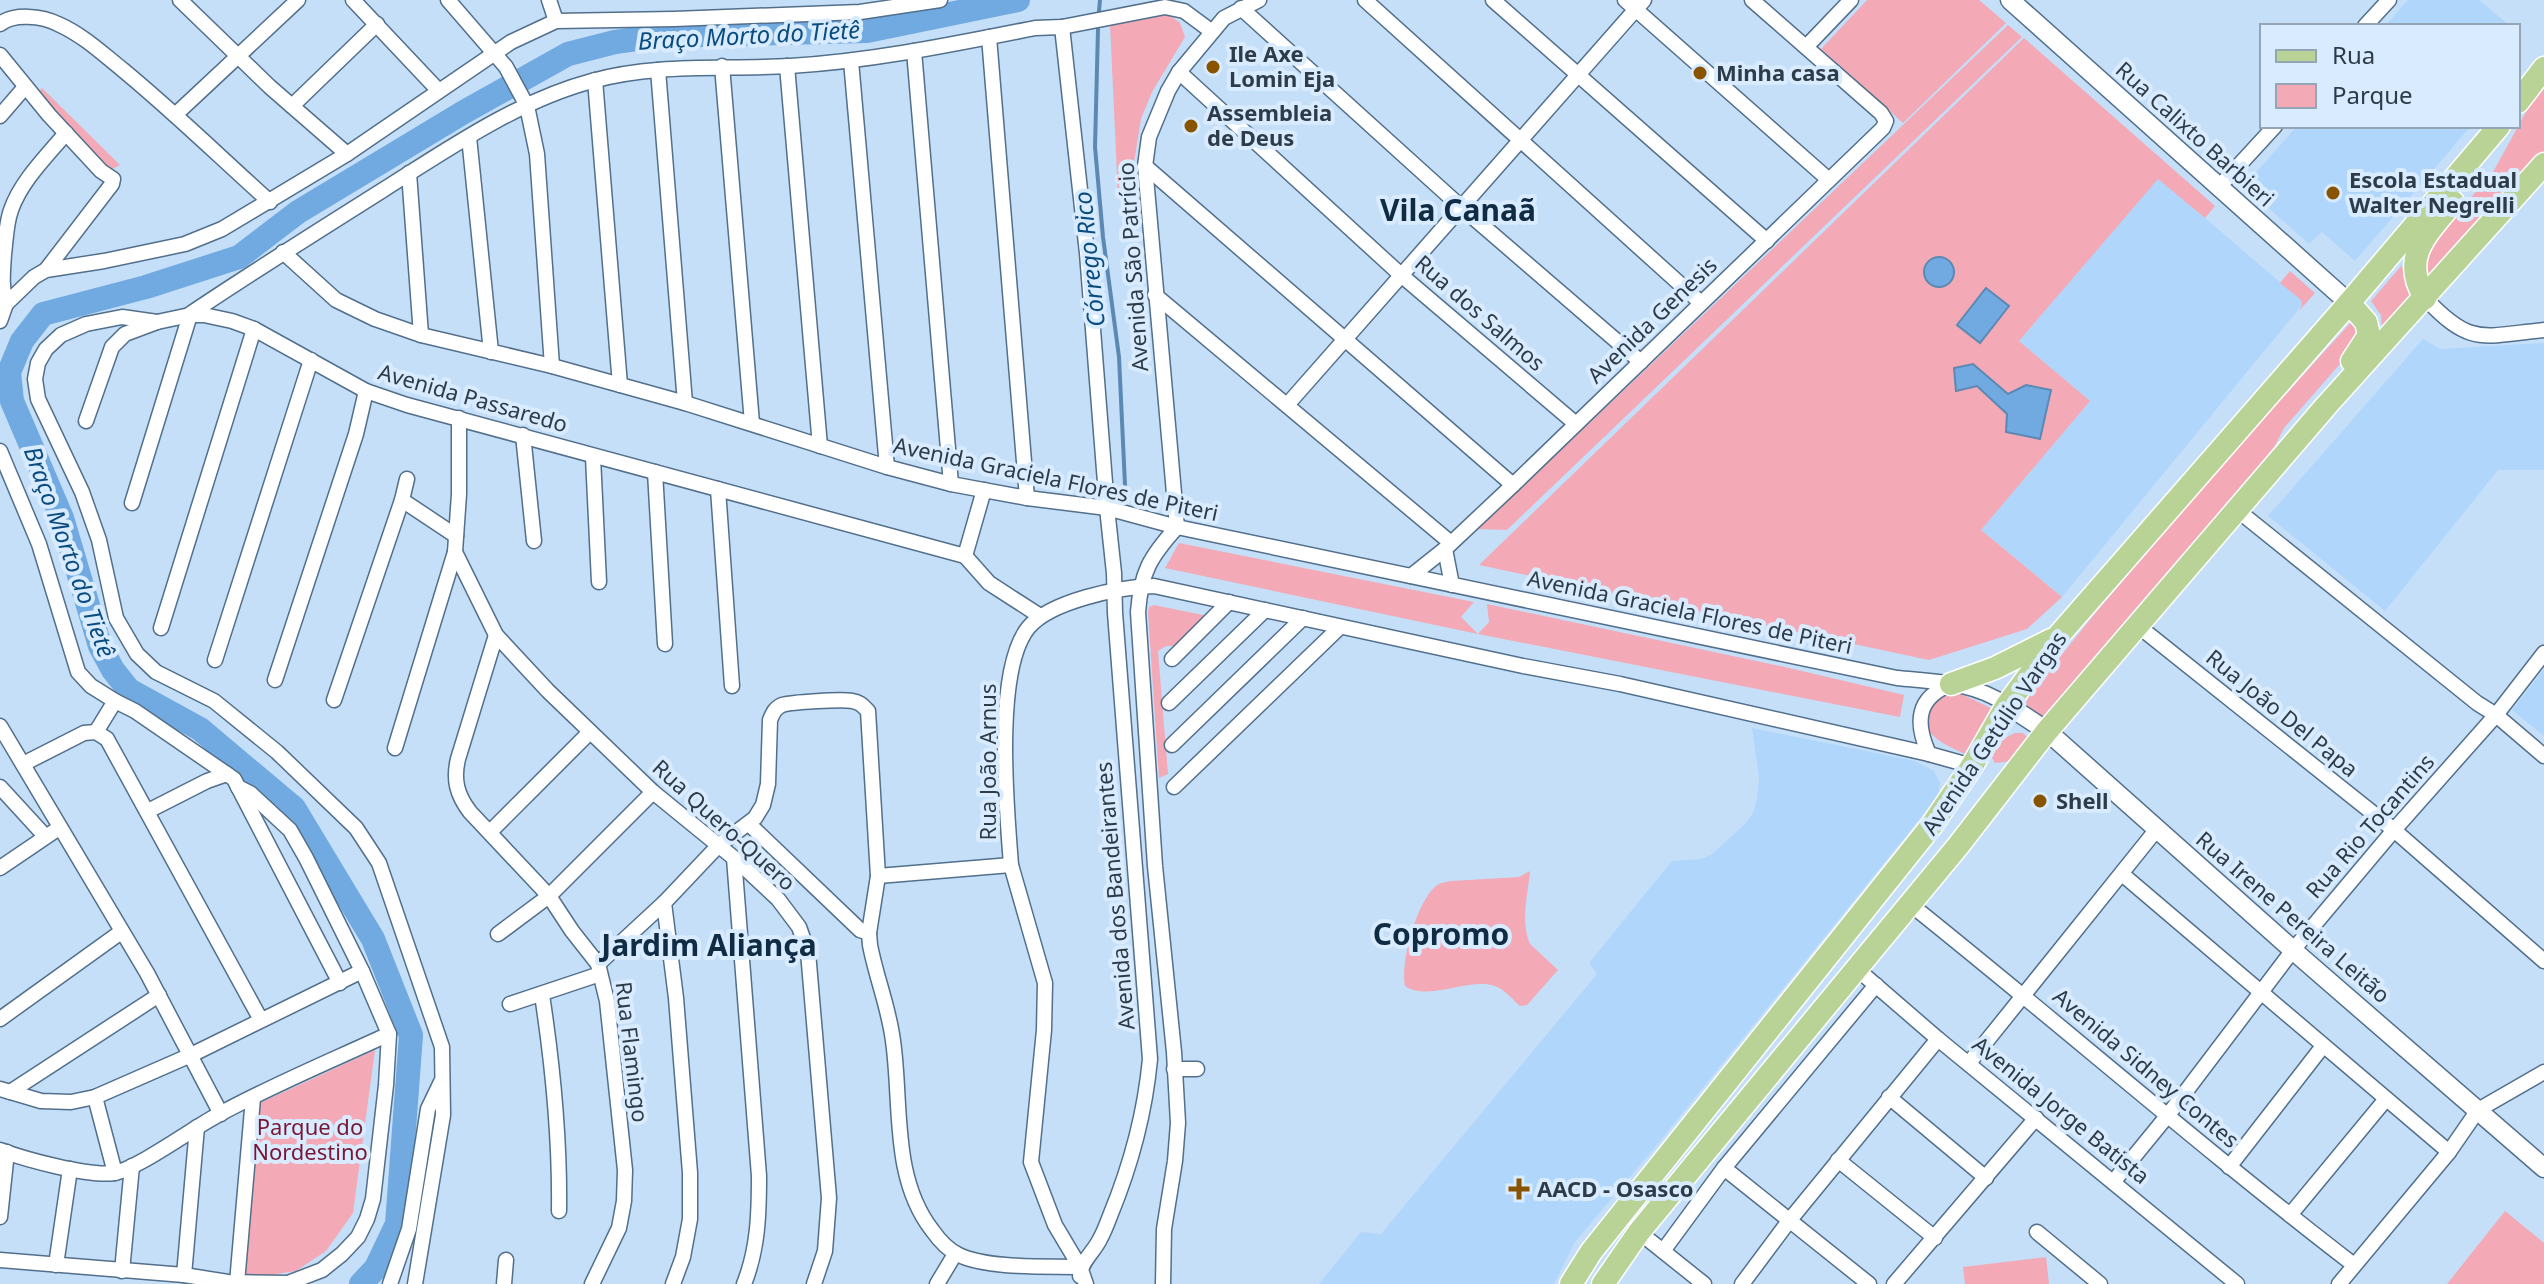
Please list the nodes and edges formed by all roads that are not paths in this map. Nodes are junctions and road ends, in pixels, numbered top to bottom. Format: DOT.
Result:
graph roads {
  1 [pos="180,0"];
  2 [pos="298,0"];
  3 [pos="353,0"];
  4 [pos="448,0"];
  5 [pos="549,0"];
  6 [pos="940,0"];
  7 [pos="1259,0"];
  8 [pos="1365,0"];
  9 [pos="1493,0"];
  10 [pos="1752,0"];
  11 [pos="1851,0"];
  12 [pos="2010,0"];
  13 [pos="2389,0"];
  14 [pos="1635,3"];
  15 [pos="1241,8"];
  16 [pos="556,21"];
  17 [pos="0,24"];
  18 [pos="377,24"];
  19 [pos="2367,24"];
  20 [pos="1062,27"];
  21 [pos="1211,31"];
  22 [pos="989,37"];
  23 [pos="1806,47"];
  24 [pos="914,51"];
  25 [pos="0,55"];
  26 [pos="497,56"];
  27 [pos="239,57"];
  28 [pos="851,61"];
  29 [pos="722,66"];
  30 [pos="787,66"];
  31 [pos="2544,68"];
  32 [pos="658,70"];
  33 [pos="1179,72"];
  34 [pos="1578,75"];
  35 [pos="595,80"];
  36 [pos="25,87"];
  37 [pos="438,90"];
  38 [pos="2520,99"];
  39 [pos="525,103"];
  40 [pos="292,106"];
  41 [pos="175,115"];
  42 [pos="0,116"];
  43 [pos="2273,128"];
  44 [pos="2497,128"];
  45 [pos="2505,128"];
  46 [pos="66,133"];
  47 [pos="469,137"];
  48 [pos="1519,141"];
  49 [pos="347,154"];
  50 [pos="2544,164"];
  51 [pos="1145,166"];
  52 [pos="409,173"];
  53 [pos="1829,180"];
  54 [pos="2219,187"];
  55 [pos="270,202"];
  56 [pos="1461,207"];
  57 [pos="1767,241"];
  58 [pos="283,252"];
  59 [pos="46,270"];
  60 [pos="1401,275"];
  61 [pos="1155,295"];
  62 [pos="2425,298"];
  63 [pos="10,299"];
  64 [pos="1701,303"];
  65 [pos="2349,303"];
  66 [pos="190,315"];
  67 [pos="0,321"];
  68 [pos="157,322"];
  69 [pos="254,329"];
  70 [pos="2544,330"];
  71 [pos="421,335"];
  72 [pos="1345,338"];
  73 [pos="491,352"];
  74 [pos="311,360"];
  75 [pos="1641,362"];
  76 [pos="552,366"];
  77 [pos="620,385"];
  78 [pos="366,391"];
  79 [pos="685,403"];
  80 [pos="1287,405"];
  81 [pos="2326,406"];
  82 [pos="459,418"];
  83 [pos="86,421"];
  84 [pos="752,423"];
  85 [pos="1576,424"];
  86 [pos="523,435"];
  87 [pos="820,446"];
  88 [pos="0,451"];
  89 [pos="593,457"];
  90 [pos="887,467"];
  91 [pos="655,472"];
  92 [pos="407,479"];
  93 [pos="951,484"];
  94 [pos="1513,485"];
  95 [pos="718,489"];
  96 [pos="984,490"];
  97 [pos="1027,498"];
  98 [pos="402,500"];
  99 [pos="132,503"];
  100 [pos="1107,508"];
  101 [pos="2236,509"];
  102 [pos="1177,527"];
  103 [pos="534,541"];
  104 [pos="455,544"];
  105 [pos="1448,546"];
  106 [pos="965,556"];
  107 [pos="1411,576"];
  108 [pos="599,582"];
  109 [pos="1452,585"];
  110 [pos="1140,587"];
  111 [pos="1115,592"];
  112 [pos="1229,602"];
  113 [pos="1265,610"];
  114 [pos="1040,616"];
  115 [pos="1303,618"];
  116 [pos="2137,625"];
  117 [pos="1340,627"];
  118 [pos="161,628"];
  119 [pos="496,635"];
  120 [pos="2059,635"];
  121 [pos="665,644"];
  122 [pos="2544,653"];
  123 [pos="1172,659"];
  124 [pos="215,660"];
  125 [pos="1897,678"];
  126 [pos="275,680"];
  127 [pos="1951,684"];
  128 [pos="732,686"];
  129 [pos="334,700"];
  130 [pos="115,701"];
  131 [pos="1925,702"];
  132 [pos="1169,703"];
  133 [pos="2007,705"];
  134 [pos="2496,715"];
  135 [pos="0,726"];
  136 [pos="2047,731"];
  137 [pos="96,732"];
  138 [pos="590,732"];
  139 [pos="1172,745"];
  140 [pos="395,748"];
  141 [pos="1929,754"];
  142 [pos="2544,756"];
  143 [pos="23,764"];
  144 [pos="1972,766"];
  145 [pos="2016,770"];
  146 [pos="227,774"];
  147 [pos="0,787"];
  148 [pos="238,787"];
  149 [pos="1174,787"];
  150 [pos="653,792"];
  151 [pos="148,811"];
  152 [pos="749,824"];
  153 [pos="59,828"];
  154 [pos="2157,829"];
  155 [pos="2394,830"];
  156 [pos="490,832"];
  157 [pos="45,836"];
  158 [pos="718,846"];
  159 [pos="734,858"];
  160 [pos="1011,865"];
  161 [pos="0,868"];
  162 [pos="2122,874"];
  163 [pos="878,876"];
  164 [pos="549,896"];
  165 [pos="664,903"];
  166 [pos="1910,904"];
  167 [pos="121,932"];
  168 [pos="869,933"];
  169 [pos="498,934"];
  170 [pos="2293,950"];
  171 [pos="2544,961"];
  172 [pos="599,969"];
  173 [pos="1857,969"];
  174 [pos="362,971"];
  175 [pos="340,983"];
  176 [pos="1876,985"];
  177 [pos="2260,991"];
  178 [pos="159,995"];
  179 [pos="542,995"];
  180 [pos="2024,995"];
  181 [pos="510,1004"];
  182 [pos="0,1019"];
  183 [pos="261,1020"];
  184 [pos="389,1034"];
  185 [pos="1938,1039"];
  186 [pos="2323,1046"];
  187 [pos="191,1055"];
  188 [pos="1969,1063"];
  189 [pos="1174,1069"];
  190 [pos="1197,1069"];
  191 [pos="2544,1072"];
  192 [pos="441,1081"];
  193 [pos="5,1091"];
  194 [pos="95,1097"];
  195 [pos="1889,1097"];
  196 [pos="253,1098"];
  197 [pos="2386,1099"];
  198 [pos="2478,1110"];
  199 [pos="221,1114"];
  200 [pos="2168,1115"];
  201 [pos="2036,1118"];
  202 [pos="197,1127"];
  203 [pos="4,1151"];
  204 [pos="2449,1152"];
  205 [pos="1838,1160"];
  206 [pos="132,1166"];
  207 [pos="2229,1167"];
  208 [pos="1724,1168"];
  209 [pos="2544,1168"];
  210 [pos="70,1169"];
  211 [pos="115,1173"];
  212 [pos="1986,1178"];
  213 [pos="2114,1181"];
  214 [pos="559,1211"];
  215 [pos="2290,1215"];
  216 [pos="0,1217"];
  217 [pos="1789,1221"];
  218 [pos="1639,1232"];
  219 [pos="2037,1232"];
  220 [pos="1935,1238"];
  221 [pos="1663,1251"];
  222 [pos="955,1254"];
  223 [pos="0,1260"];
  224 [pos="506,1260"];
  225 [pos="56,1265"];
  226 [pos="2354,1265"];
  227 [pos="1080,1267"];
  228 [pos="122,1271"];
  229 [pos="184,1275"];
  230 [pos="231,1283"];
  231 [pos="390,1284"];
  232 [pos="415,1284"];
  233 [pos="504,1284"];
  234 [pos="592,1284"];
  235 [pos="673,1284"];
  236 [pos="744,1284"];
  237 [pos="814,1284"];
  238 [pos="937,1284"];
  239 [pos="1083,1284"];
  240 [pos="1163,1284"];
  241 [pos="1571,1284"];
  242 [pos="1603,1284"];
  243 [pos="1704,1284"];
  244 [pos="1742,1284"];
  245 [pos="1869,1284"];
  246 [pos="1894,1284"];
  247 [pos="2100,1284"];
  248 [pos="2237,1284"];
  249 [pos="2339,1284"];
  1 -- 27 [label="street"];
  2 -- 27 [label="street"];
  3 -- 18 [label="street"];
  4 -- 26 [label="street"];
  5 -- 16 [label="street"];
  6 -- 16 [label="street"];
  7 -- 15 [label="street, Avenida São Patrício"];
  8 -- 48 [label="street"];
  9 -- 34 [label="street"];
  10 -- 23 [label="street"];
  11 -- 23 [label="street"];
  12 -- 54 [label="street, Rua Calixto Barbieri"];
  13 -- 19 [label="street"];
  14 -- 34 [label="street"];
  14 -- 53 [label="street"];
  15 -- 21 [label="street, Avenida São Patrício"];
  15 -- 56 [label="street"];
  16 -- 26 [label="street"];
  17 -- 41 [label="street"];
  18 -- 37 [label="street"];
  18 -- 40 [label="street"];
  20 -- 21 [label="street"];
  20 -- 22 [label="street"];
  20 -- 100 [label="street, Avenida dos Bandeirantes"];
  21 -- 33 [label="street, Avenida São Patrício"];
  22 -- 24 [label="street"];
  22 -- 97 [label="street"];
  23 -- 53 [label="street, Avenida Genesis"];
  24 -- 28 [label="street"];
  24 -- 93 [label="street"];
  25 -- 36 [label="street"];
  26 -- 37 [label="street"];
  26 -- 39 [label="street"];
  27 -- 40 [label="street"];
  27 -- 41 [label="street"];
  28 -- 30 [label="street"];
  28 -- 90 [label="street"];
  29 -- 30 [label="street"];
  29 -- 32 [label="street"];
  29 -- 84 [label="street"];
  30 -- 87 [label="street"];
  31 -- 38 [label="main road"];
  32 -- 35 [label="street"];
  32 -- 79 [label="street"];
  33 -- 51 [label="street, Avenida São Patrício"];
  33 -- 60 [label="street, Rua dos Salmos"];
  34 -- 48 [label="street"];
  34 -- 57 [label="street"];
  35 -- 39 [label="street"];
  35 -- 77 [label="street"];
  36 -- 42 [label="street"];
  36 -- 46 [label="street"];
  37 -- 49 [label="street"];
  39 -- 47 [label="street"];
  39 -- 76 [label="street"];
  40 -- 49 [label="street"];
  41 -- 55 [label="street"];
  43 -- 54 [label="street"];
  44 -- 65 [label="main road, Avenida Getúlio Vargas"];
  45 -- 62 [label="main road"];
  46 -- 59 [label="street"];
  46 -- 63 [label="street"];
  47 -- 52 [label="street"];
  47 -- 73 [label="street"];
  48 -- 56 [label="street"];
  48 -- 64 [label="street"];
  49 -- 55 [label="street"];
  50 -- 62 [label="main road, Avenida Getúlio Vargas"];
  51 -- 61 [label="street, Avenida São Patrício"];
  51 -- 72 [label="street"];
  52 -- 58 [label="street"];
  52 -- 71 [label="street"];
  53 -- 57 [label="street, Avenida Genesis"];
  54 -- 65 [label="street, Rua Calixto Barbieri"];
  55 -- 59 [label="street"];
  56 -- 60 [label="street"];
  56 -- 75 [label="street"];
  57 -- 64 [label="street, Avenida Genesis"];
  58 -- 66 [label="street"];
  58 -- 71 [label="street, Avenida Graciela Flores de Piteri"];
  59 -- 63 [label="street"];
  60 -- 72 [label="street"];
  60 -- 85 [label="street, Rua dos Salmos"];
  61 -- 80 [label="street"];
  61 -- 102 [label="street, Avenida São Patrício"];
  62 -- 70 [label="street"];
  62 -- 81 [label="main road, Avenida Getúlio Vargas"];
  63 -- 67 [label="street"];
  64 -- 75 [label="street, Avenida Genesis"];
  65 -- 81 [label="main road"];
  65 -- 120 [label="main road, Avenida Getúlio Vargas"];
  66 -- 68 [label="street, Avenida Passaredo"];
  66 -- 69 [label="street, Avenida Passaredo"];
  66 -- 99 [label="street"];
  68 -- 83 [label="street"];
  68 -- 192 [label="street, Avenida Passaredo"];
  69 -- 74 [label="street, Avenida Passaredo"];
  69 -- 118 [label="street"];
  71 -- 73 [label="street, Avenida Graciela Flores de Piteri"];
  72 -- 80 [label="street"];
  72 -- 94 [label="street"];
  73 -- 76 [label="street, Avenida Graciela Flores de Piteri"];
  74 -- 78 [label="street, Avenida Passaredo"];
  74 -- 124 [label="street"];
  75 -- 85 [label="street, Avenida Genesis"];
  76 -- 77 [label="street, Avenida Graciela Flores de Piteri"];
  77 -- 79 [label="street, Avenida Graciela Flores de Piteri"];
  78 -- 82 [label="street, Avenida Passaredo"];
  78 -- 126 [label="street"];
  79 -- 84 [label="street, Avenida Graciela Flores de Piteri"];
  80 -- 105 [label="street"];
  81 -- 101 [label="main road, Avenida Getúlio Vargas"];
  82 -- 86 [label="street, Avenida Passaredo"];
  82 -- 104 [label="street"];
  84 -- 87 [label="street, Avenida Graciela Flores de Piteri"];
  85 -- 94 [label="street, Avenida Genesis"];
  86 -- 89 [label="street, Avenida Passaredo"];
  86 -- 103 [label="street"];
  87 -- 90 [label="street, Avenida Graciela Flores de Piteri"];
  88 -- 130 [label="street"];
  89 -- 91 [label="street, Avenida Passaredo"];
  89 -- 108 [label="street"];
  90 -- 93 [label="street, Avenida Graciela Flores de Piteri"];
  91 -- 95 [label="street, Avenida Passaredo"];
  91 -- 121 [label="street"];
  92 -- 98 [label="street"];
  93 -- 96 [label="street, Avenida Graciela Flores de Piteri"];
  94 -- 105 [label="street, Avenida Genesis"];
  95 -- 106 [label="street, Avenida Passaredo"];
  95 -- 128 [label="street"];
  96 -- 97 [label="street, Avenida Graciela Flores de Piteri"];
  96 -- 106 [label="street"];
  97 -- 100 [label="street, Avenida Graciela Flores de Piteri"];
  98 -- 104 [label="street"];
  98 -- 129 [label="street"];
  100 -- 102 [label="street, Avenida Graciela Flores de Piteri"];
  100 -- 111 [label="street, Avenida dos Bandeirantes"];
  101 -- 116 [label="main road, Avenida Getúlio Vargas"];
  101 -- 134 [label="street"];
  102 -- 107 [label="street, Avenida Graciela Flores de Piteri"];
  102 -- 110 [label="street"];
  104 -- 119 [label="street, Rua Quero-Quero"];
  104 -- 140 [label="street"];
  105 -- 107 [label="street, Avenida Genesis"];
  105 -- 109 [label="street"];
  106 -- 114 [label="street"];
  107 -- 109 [label="street, Avenida Graciela Flores de Piteri"];
  109 -- 125 [label="street, Avenida Graciela Flores de Piteri"];
  110 -- 111 [label="street"];
  110 -- 112 [label="street"];
  110 -- 189 [label="street"];
  111 -- 114 [label="street"];
  111 -- 227 [label="street, Avenida dos Bandeirantes"];
  112 -- 113 [label="street"];
  112 -- 123 [label="street"];
  113 -- 115 [label="street"];
  113 -- 132 [label="street"];
  114 -- 160 [label="street, Rua João Arnus"];
  115 -- 117 [label="street"];
  115 -- 139 [label="street"];
  116 -- 136 [label="main road, Avenida Getúlio Vargas"];
  116 -- 155 [label="street, Rua João Del Papa"];
  117 -- 141 [label="street"];
  117 -- 149 [label="street"];
  119 -- 138 [label="street, Rua Quero-Quero"];
  119 -- 156 [label="street, Rua Flamingo"];
  120 -- 127 [label="main road"];
  120 -- 133 [label="main road, Avenida Getúlio Vargas"];
  122 -- 134 [label="street, Rua Rio Tocantins"];
  125 -- 127 [label="street, Avenida Graciela Flores de Piteri"];
  125 -- 131 [label="street, Avenida Graciela Flores de Piteri"];
  127 -- 131 [label="street"];
  127 -- 133 [label="street, Avenida Graciela Flores de Piteri"];
  130 -- 137 [label="street"];
  130 -- 146 [label="street"];
  131 -- 141 [label="street"];
  133 -- 136 [label="street, Rua Irene Pereira Leitão"];
  133 -- 144 [label="main road, Avenida Getúlio Vargas"];
  134 -- 142 [label="street"];
  134 -- 155 [label="street, Rua Rio Tocantins"];
  135 -- 143 [label="street"];
  136 -- 145 [label="main road, Avenida Getúlio Vargas"];
  136 -- 154 [label="street, Rua Irene Pereira Leitão"];
  137 -- 143 [label="street"];
  137 -- 151 [label="street"];
  138 -- 150 [label="street, Rua Quero-Quero"];
  138 -- 156 [label="street"];
  141 -- 144 [label="street"];
  143 -- 153 [label="street"];
  144 -- 145 [label="main road"];
  144 -- 241 [label="main road, Avenida Getúlio Vargas"];
  145 -- 166 [label="main road, Avenida Getúlio Vargas"];
  146 -- 148 [label="street"];
  146 -- 151 [label="street"];
  147 -- 157 [label="street"];
  148 -- 174 [label="street"];
  148 -- 175 [label="street"];
  150 -- 158 [label="street, Rua Quero-Quero"];
  150 -- 164 [label="street"];
  151 -- 183 [label="street"];
  152 -- 158 [label="street"];
  152 -- 163 [label="street"];
  152 -- 168 [label="street"];
  153 -- 157 [label="street"];
  153 -- 167 [label="street"];
  154 -- 162 [label="street"];
  154 -- 170 [label="street, Rua Irene Pereira Leitão"];
  155 -- 170 [label="street, Rua Rio Tocantins"];
  155 -- 171 [label="street, Rua João Del Papa"];
  156 -- 164 [label="street, Rua Flamingo"];
  157 -- 161 [label="street"];
  158 -- 159 [label="street, Rua Quero-Quero"];
  158 -- 165 [label="street"];
  159 -- 236 [label="street"];
  159 -- 237 [label="street, Rua Quero-Quero"];
  160 -- 163 [label="street"];
  160 -- 227 [label="street, Rua João Arnus"];
  162 -- 177 [label="street"];
  162 -- 180 [label="street"];
  163 -- 168 [label="street"];
  164 -- 169 [label="street"];
  164 -- 172 [label="street, Rua Flamingo"];
  165 -- 172 [label="street"];
  165 -- 235 [label="street"];
  166 -- 173 [label="main road, Avenida Getúlio Vargas"];
  166 -- 180 [label="street, Avenida Sidney Contes"];
  167 -- 178 [label="street"];
  167 -- 182 [label="street"];
  168 -- 222 [label="street"];
  170 -- 177 [label="street, Rua Rio Tocantins"];
  170 -- 198 [label="street, Rua Irene Pereira Leitão"];
  172 -- 179 [label="street"];
  172 -- 234 [label="street, Rua Flamingo"];
  173 -- 176 [label="street, Avenida Jorge Batista"];
  173 -- 218 [label="main road, Avenida Getúlio Vargas"];
  174 -- 175 [label="street"];
  174 -- 184 [label="street"];
  175 -- 183 [label="street"];
  176 -- 185 [label="street, Avenida Jorge Batista"];
  176 -- 208 [label="street"];
  177 -- 186 [label="street"];
  177 -- 200 [label="street, Rua Rio Tocantins"];
  178 -- 187 [label="street"];
  178 -- 193 [label="street"];
  179 -- 181 [label="street"];
  179 -- 214 [label="street"];
  180 -- 188 [label="street"];
  180 -- 200 [label="street, Avenida Sidney Contes"];
  183 -- 187 [label="street"];
  184 -- 196 [label="street"];
  184 -- 230 [label="street"];
  185 -- 188 [label="street, Avenida Jorge Batista"];
  185 -- 195 [label="street"];
  186 -- 197 [label="street"];
  186 -- 207 [label="street"];
  187 -- 194 [label="street"];
  187 -- 199 [label="street"];
  188 -- 201 [label="street, Avenida Jorge Batista"];
  189 -- 190 [label="street"];
  189 -- 240 [label="street"];
  191 -- 198 [label="street"];
  192 -- 231 [label="street, Avenida Passaredo"];
  192 -- 232 [label="street, Avenida Passaredo"];
  193 -- 194 [label="street"];
  194 -- 211 [label="street"];
  195 -- 205 [label="street"];
  195 -- 212 [label="street"];
  196 -- 199 [label="street"];
  196 -- 230 [label="street"];
  197 -- 204 [label="street"];
  197 -- 215 [label="street"];
  198 -- 204 [label="street"];
  198 -- 209 [label="street, Rua Irene Pereira Leitão"];
  199 -- 202 [label="street"];
  200 -- 207 [label="street, Avenida Sidney Contes"];
  200 -- 213 [label="street, Rua Rio Tocantins"];
  201 -- 212 [label="street"];
  201 -- 213 [label="street, Avenida Jorge Batista"];
  202 -- 206 [label="street"];
  202 -- 229 [label="street"];
  203 -- 210 [label="street"];
  203 -- 216 [label="street"];
  204 -- 226 [label="street"];
  205 -- 217 [label="street"];
  205 -- 220 [label="street"];
  206 -- 211 [label="street"];
  206 -- 228 [label="street"];
  207 -- 215 [label="street, Avenida Sidney Contes"];
  208 -- 217 [label="street"];
  208 -- 221 [label="street"];
  210 -- 211 [label="street"];
  210 -- 225 [label="street"];
  212 -- 220 [label="street"];
  213 -- 248 [label="street, Avenida Jorge Batista"];
  215 -- 226 [label="street, Avenida Sidney Contes"];
  217 -- 244 [label="street"];
  217 -- 245 [label="street"];
  218 -- 221 [label="street"];
  218 -- 242 [label="main road, Avenida Getúlio Vargas"];
  219 -- 247 [label="street"];
  220 -- 246 [label="street"];
  221 -- 243 [label="street"];
  222 -- 227 [label="street"];
  222 -- 238 [label="street"];
  223 -- 225 [label="street"];
  224 -- 233 [label="street"];
  225 -- 228 [label="street"];
  226 -- 249 [label="street"];
  227 -- 239 [label="street"];
  228 -- 229 [label="street"];
  229 -- 230 [label="street"];
}
